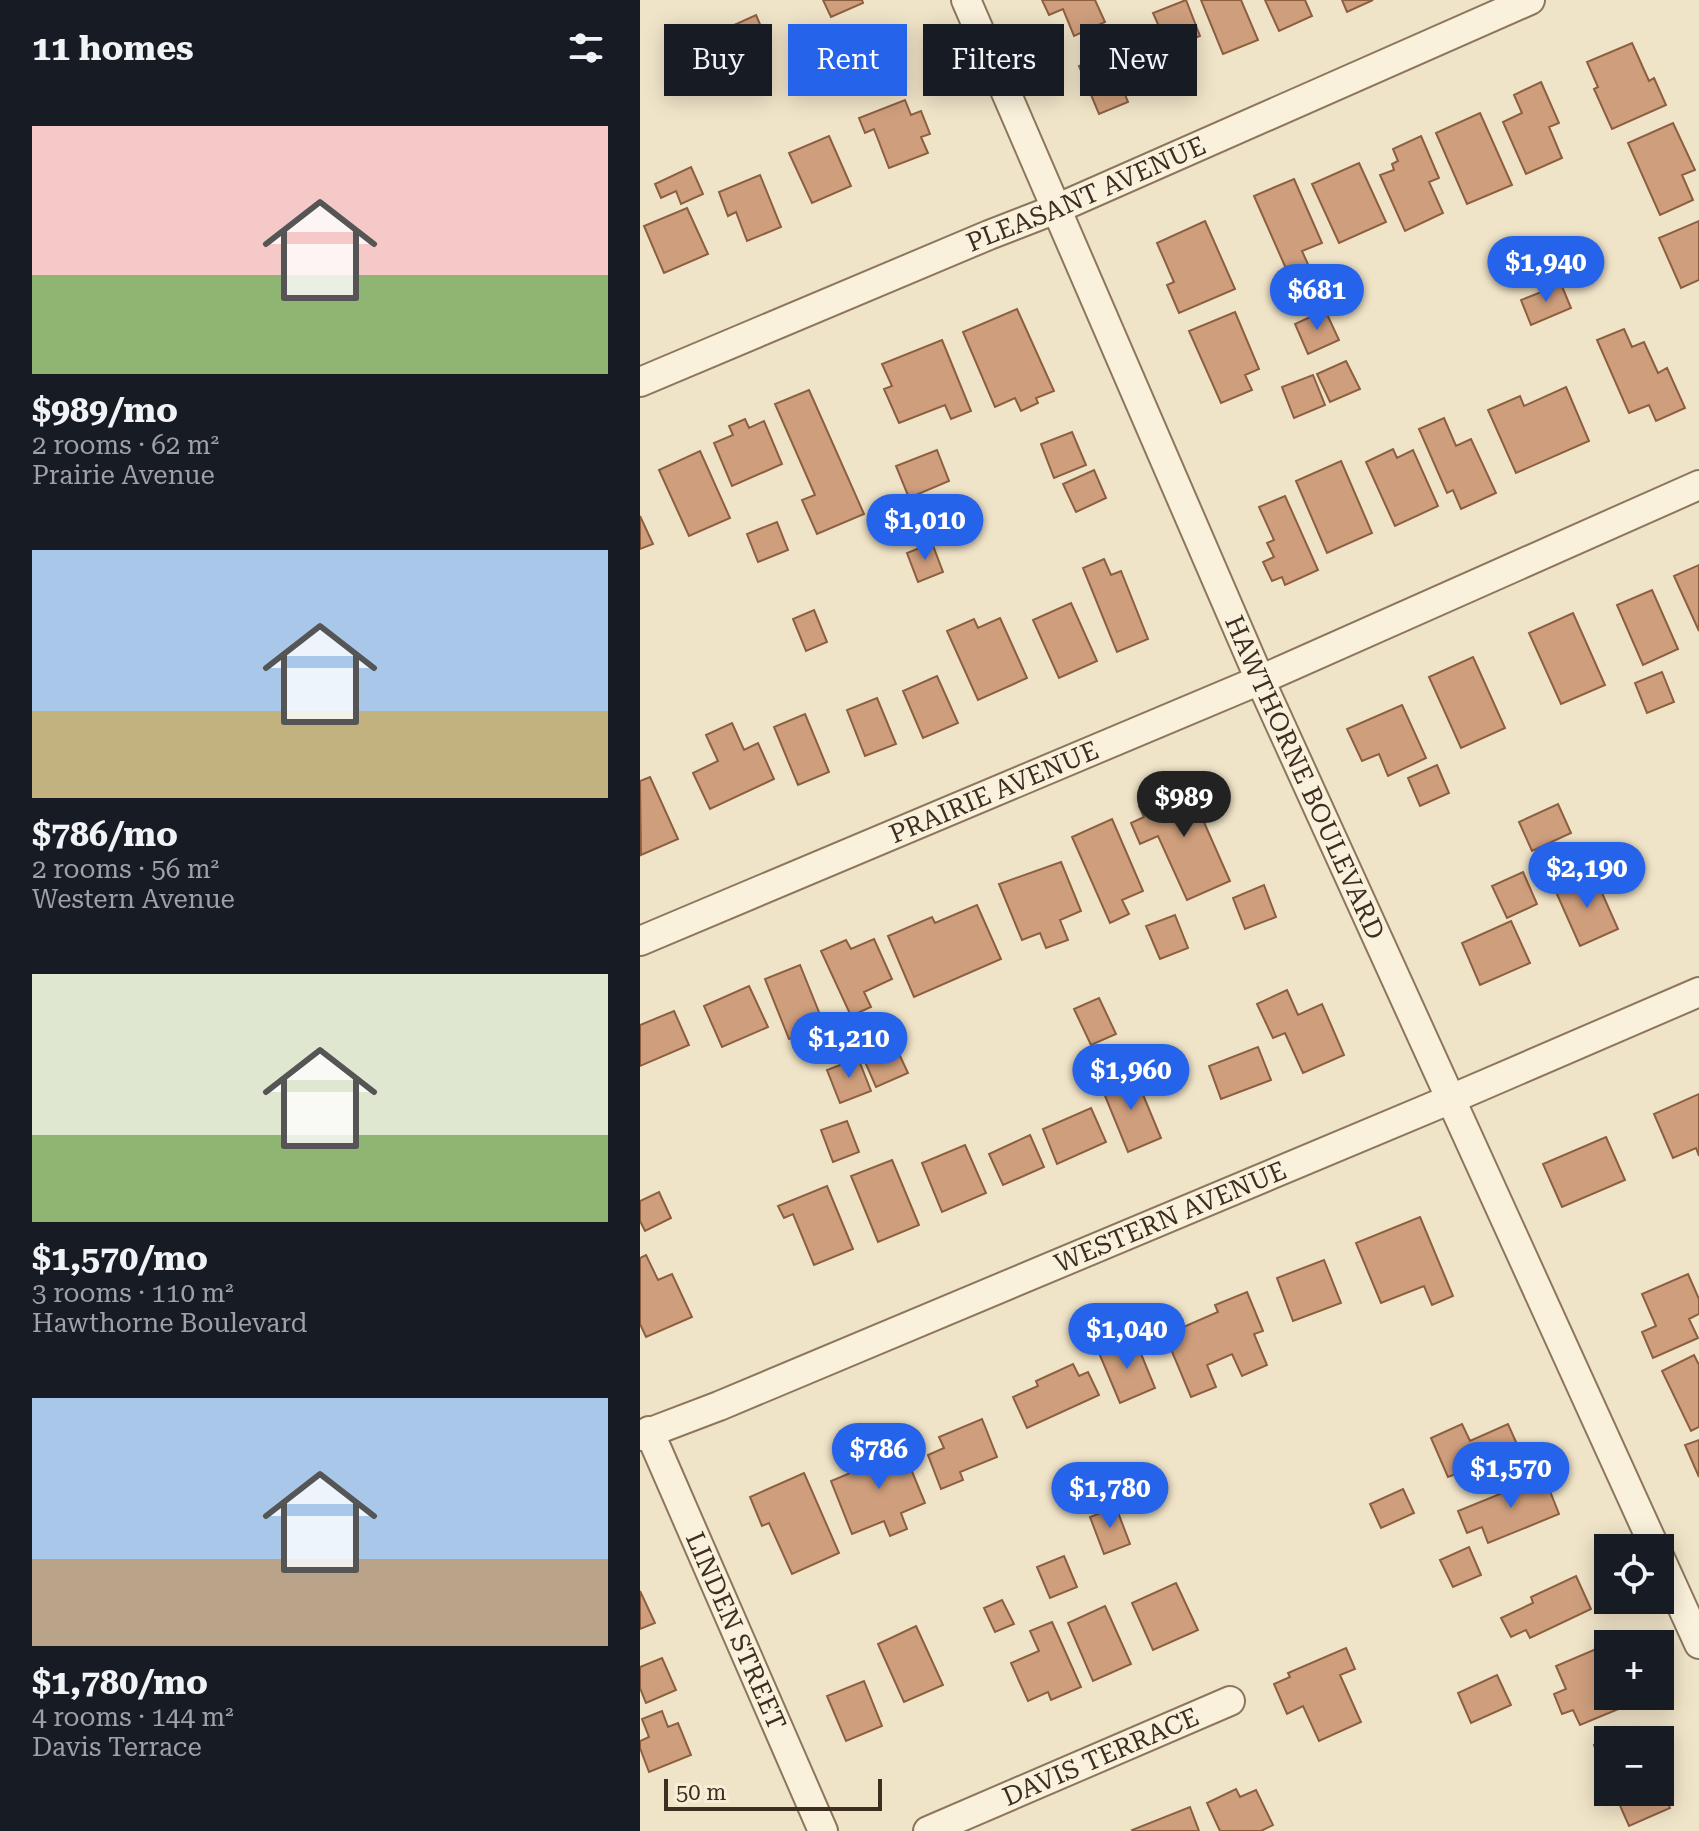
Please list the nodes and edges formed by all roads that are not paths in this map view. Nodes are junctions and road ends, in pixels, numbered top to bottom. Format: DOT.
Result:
graph roads {
  1 [pos="966,0"];
  2 [pos="1530,0"];
  3 [pos="1056,209"];
  4 [pos="640,382"];
  5 [pos="1699,485"];
  6 [pos="1260,680"];
  7 [pos="640,941"];
  8 [pos="1699,992"];
  9 [pos="1451,1099"];
  10 [pos="644,1434"];
  11 [pos="1649,1534"];
  12 [pos="1674,1589"];
  13 [pos="1699,1644"];
  14 [pos="1230,1701"];
  15 [pos="823,1831"];
  16 [pos="928,1831"];
  1 -- 3 [label="street, HAWTHORNE BOULEVARD"];
  2 -- 3 [label="street, PLEASANT AVENUE"];
  3 -- 4 [label="street, PLEASANT AVENUE"];
  3 -- 6 [label="street, HAWTHORNE BOULEVARD"];
  5 -- 6 [label="street, PRAIRIE AVENUE"];
  6 -- 7 [label="street, PRAIRIE AVENUE"];
  6 -- 9 [label="street, HAWTHORNE BOULEVARD"];
  8 -- 9 [label="street, WESTERN AVENUE"];
  9 -- 10 [label="street, WESTERN AVENUE"];
  9 -- 11 [label="street, HAWTHORNE BOULEVARD"];
  10 -- 15 [label="street, LINDEN STREET"];
  12 -- 13 [label="street"];
  14 -- 16 [label="street, DAVIS TERRACE"];
}
